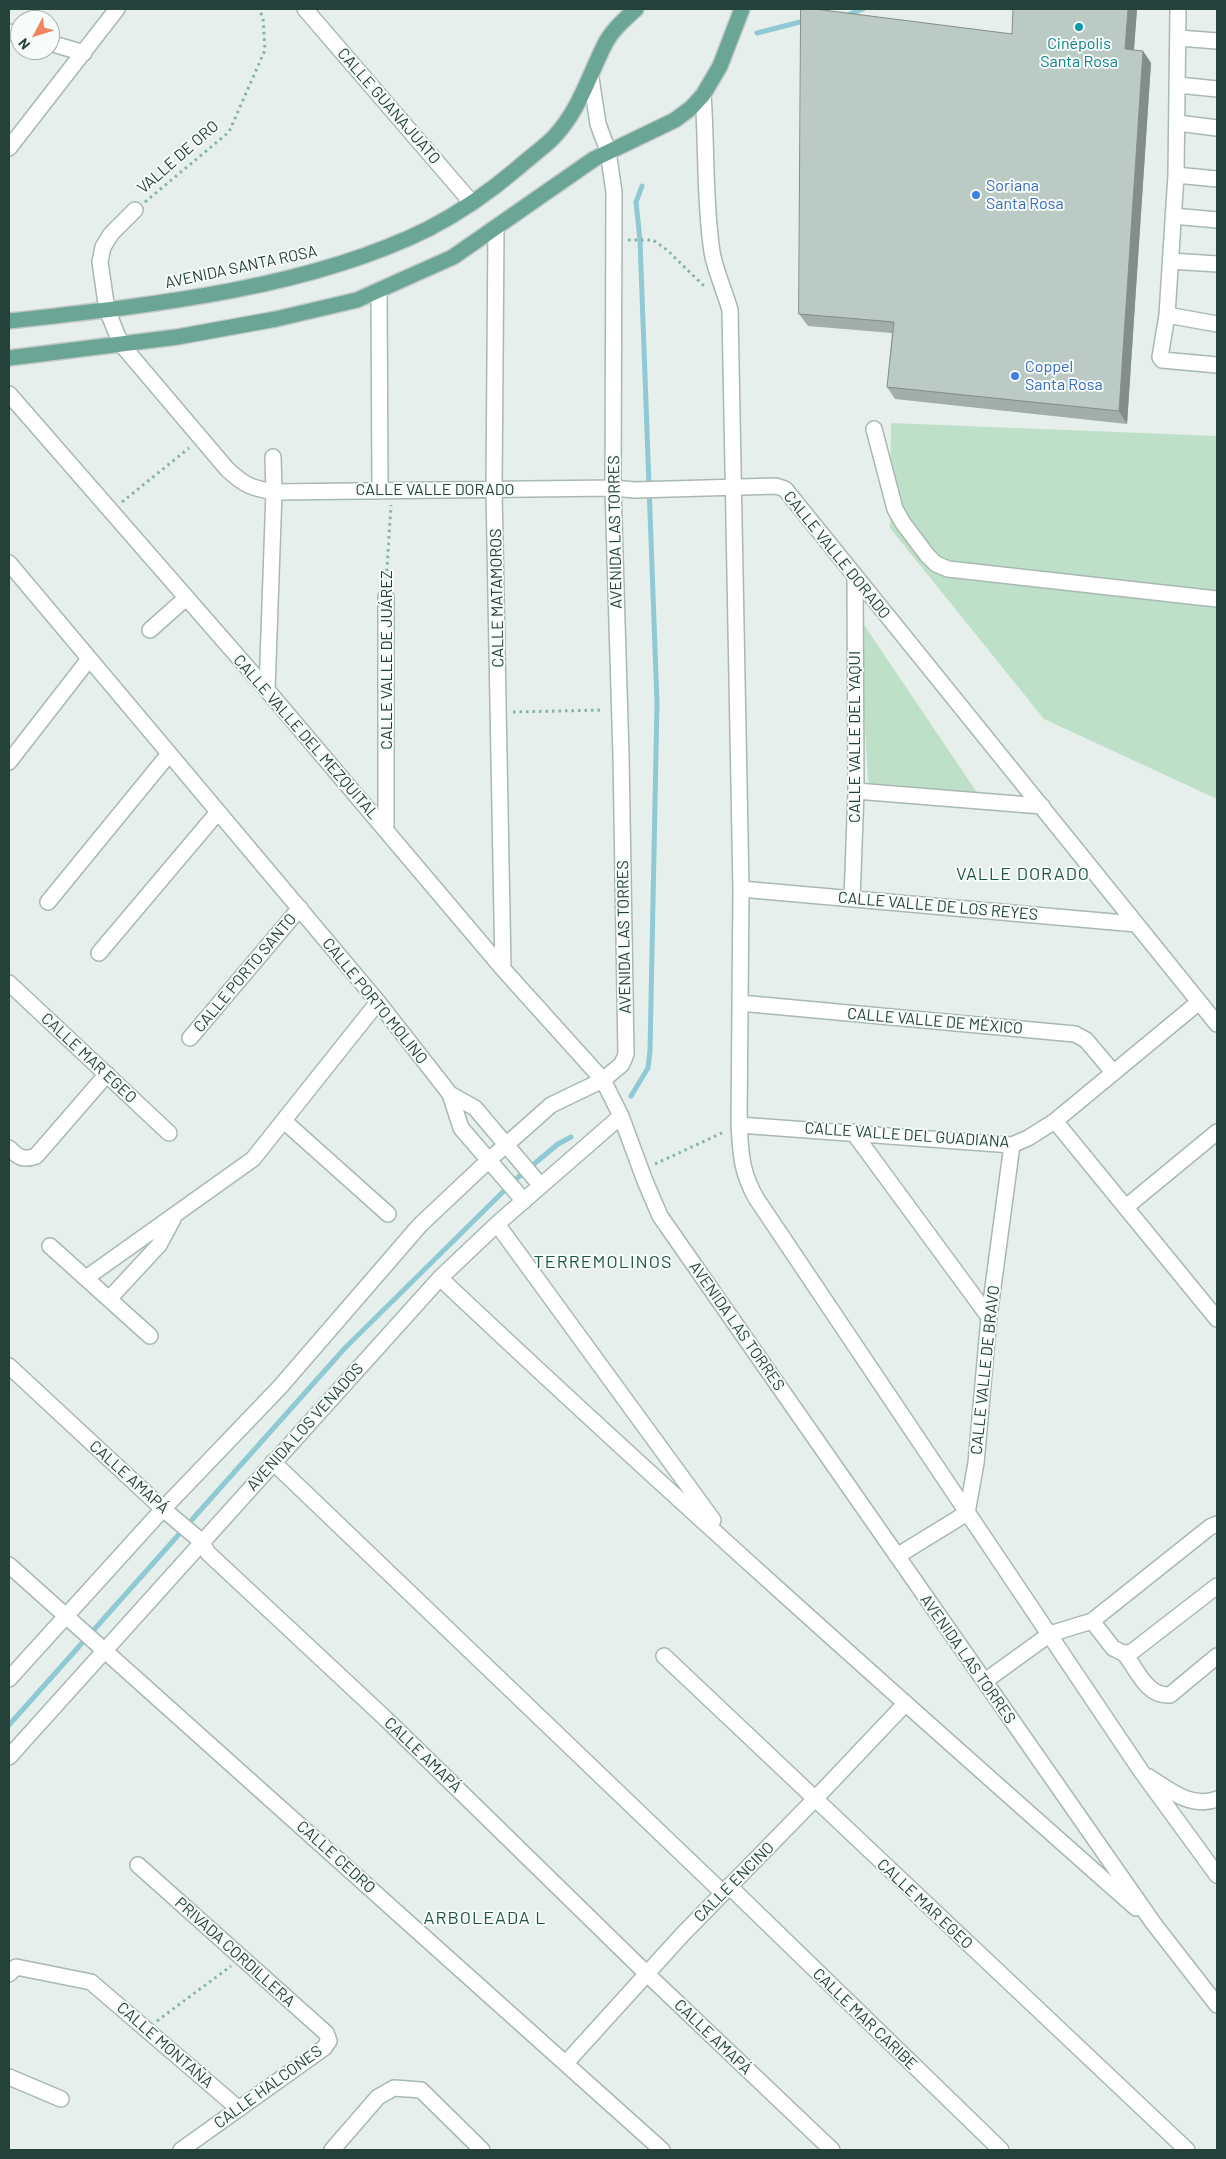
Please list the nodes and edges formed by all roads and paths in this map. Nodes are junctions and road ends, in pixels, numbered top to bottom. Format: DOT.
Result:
graph roads {
  1 [pos="259,9"];
  2 [pos="306,9"];
  3 [pos="636,9"];
  4 [pos="1178,9"];
  5 [pos="108,12"];
  6 [pos="737,12"];
  7 [pos="1178,38"];
  8 [pos="1217,41"];
  9 [pos="60,46"];
  10 [pos="84,53"];
  11 [pos="591,78"];
  12 [pos="1178,85"];
  13 [pos="1217,89"];
  14 [pos="703,95"];
  15 [pos="1178,123"];
  16 [pos="1217,128"];
  17 [pos="9,148"];
  18 [pos="608,151"];
  19 [pos="1176,176"];
  20 [pos="1217,179"];
  21 [pos="472,203"];
  22 [pos="135,210"];
  23 [pos="1173,216"];
  24 [pos="1217,220"];
  25 [pos="496,228"];
  26 [pos="615,240"];
  27 [pos="1171,261"];
  28 [pos="1217,264"];
  29 [pos="706,289"];
  30 [pos="379,291"];
  31 [pos="108,310"];
  32 [pos="1167,316"];
  33 [pos="9,322"];
  34 [pos="1217,324"];
  35 [pos="121,344"];
  36 [pos="9,358"];
  37 [pos="1217,365"];
  38 [pos="9,394"];
  39 [pos="874,429"];
  40 [pos="202,439"];
  41 [pos="273,457"];
  42 [pos="732,487"];
  43 [pos="613,488"];
  44 [pos="386,490"];
  45 [pos="494,490"];
  46 [pos="274,492"];
  47 [pos="109,511"];
  48 [pos="9,564"];
  49 [pos="855,576"];
  50 [pos="386,597"];
  51 [pos="186,598"];
  52 [pos="1217,599"];
  53 [pos="150,630"];
  54 [pos="89,659"];
  55 [pos="267,690"];
  56 [pos="620,709"];
  57 [pos="499,712"];
  58 [pos="169,754"];
  59 [pos="9,762"];
  60 [pos="856,791"];
  61 [pos="1042,806"];
  62 [pos="218,812"];
  63 [pos="386,830"];
  64 [pos="741,889"];
  65 [pos="852,898"];
  66 [pos="48,902"];
  67 [pos="300,908"];
  68 [pos="1136,924"];
  69 [pos="99,953"];
  70 [pos="503,969"];
  71 [pos="9,983"];
  72 [pos="378,1002"];
  73 [pos="1199,1002"];
  74 [pos="740,1003"];
  75 [pos="1217,1024"];
  76 [pos="190,1038"];
  77 [pos="1113,1072"];
  78 [pos="107,1074"];
  79 [pos="603,1080"];
  80 [pos="450,1094"];
  81 [pos="621,1116"];
  82 [pos="1055,1121"];
  83 [pos="284,1122"];
  84 [pos="739,1125"];
  85 [pos="853,1132"];
  86 [pos="1217,1132"];
  87 [pos="169,1133"];
  88 [pos="506,1144"];
  89 [pos="1012,1144"];
  90 [pos="9,1148"];
  91 [pos="489,1160"];
  92 [pos="641,1171"];
  93 [pos="537,1181"];
  94 [pos="519,1195"];
  95 [pos="1126,1207"];
  96 [pos="388,1214"];
  97 [pos="175,1216"];
  98 [pos="497,1224"];
  99 [pos="50,1246"];
  100 [pos="86,1278"];
  101 [pos="440,1278"];
  102 [pos="109,1299"];
  103 [pos="989,1317"];
  104 [pos="1217,1319"];
  105 [pos="150,1336"];
  106 [pos="9,1366"];
  107 [pos="273,1462"];
  108 [pos="163,1509"];
  109 [pos="967,1513"];
  110 [pos="1217,1524"];
  111 [pos="195,1536"];
  112 [pos="732,1548"];
  113 [pos="897,1556"];
  114 [pos="9,1565"];
  115 [pos="1217,1586"];
  116 [pos="66,1617"];
  117 [pos="1092,1621"];
  118 [pos="1050,1634"];
  119 [pos="105,1651"];
  120 [pos="1125,1654"];
  121 [pos="664,1656"];
  122 [pos="1217,1656"];
  123 [pos="11,1673"];
  124 [pos="985,1681"];
  125 [pos="905,1704"];
  126 [pos="9,1757"];
  127 [pos="1141,1772"];
  128 [pos="1217,1799"];
  129 [pos="814,1800"];
  130 [pos="138,1865"];
  131 [pos="1217,1875"];
  132 [pos="726,1889"];
  133 [pos="1154,1924"];
  134 [pos="242,1958"];
  135 [pos="646,1973"];
  136 [pos="9,1974"];
  137 [pos="1217,2005"];
  138 [pos="147,2028"];
  139 [pos="328,2041"];
  140 [pos="566,2063"];
  141 [pos="9,2077"];
  142 [pos="61,2099"];
  143 [pos="239,2109"];
  144 [pos="181,2150"];
  145 [pos="332,2150"];
  146 [pos="482,2150"];
  147 [pos="662,2150"];
  148 [pos="832,2150"];
  149 [pos="1002,2150"];
  150 [pos="1187,2150"];
  1 -- 22 [label="path, VALLE DE ORO"];
  2 -- 21 [label="street, CALLE GUANAJUATO"];
  3 -- 11 [label="main road, AVENIDA SANTA ROSA"];
  4 -- 7 [label="street"];
  5 -- 10 [label="street"];
  6 -- 14 [label="main road"];
  7 -- 8 [label="street"];
  7 -- 12 [label="street"];
  9 -- 10 [label="street"];
  10 -- 17 [label="street"];
  11 -- 18 [label="street"];
  11 -- 21 [label="main road, AVENIDA SANTA ROSA"];
  12 -- 13 [label="street"];
  12 -- 15 [label="street"];
  14 -- 18 [label="main road"];
  14 -- 42 [label="street"];
  15 -- 16 [label="street"];
  15 -- 19 [label="street"];
  18 -- 25 [label="main road"];
  18 -- 26 [label="street, AVENIDA LAS TORRES"];
  19 -- 20 [label="street"];
  19 -- 23 [label="street"];
  21 -- 31 [label="main road, AVENIDA SANTA ROSA"];
  22 -- 31 [label="street, CALLE VALLE DORADO"];
  23 -- 24 [label="street"];
  23 -- 27 [label="street"];
  25 -- 30 [label="main road"];
  25 -- 45 [label="street, CALLE MATAMOROS"];
  26 -- 29 [label="path"];
  26 -- 43 [label="street, AVENIDA LAS TORRES"];
  27 -- 28 [label="street"];
  27 -- 32 [label="street"];
  30 -- 35 [label="main road"];
  30 -- 44 [label="street"];
  31 -- 33 [label="main road, AVENIDA SANTA ROSA"];
  31 -- 35 [label="street, CALLE VALLE DORADO"];
  32 -- 34 [label="street"];
  32 -- 37 [label="street"];
  35 -- 36 [label="main road"];
  35 -- 40 [label="street, CALLE VALLE DORADO"];
  38 -- 47 [label="street, CALLE VALLE DEL MEZQUITAL"];
  39 -- 52 [label="street"];
  40 -- 46 [label="street, CALLE VALLE DORADO"];
  40 -- 47 [label="path"];
  41 -- 46 [label="street"];
  42 -- 43 [label="street, CALLE VALLE DORADO"];
  42 -- 49 [label="street, CALLE VALLE DORADO"];
  42 -- 64 [label="street"];
  43 -- 45 [label="street, CALLE VALLE DORADO"];
  43 -- 56 [label="street, AVENIDA LAS TORRES"];
  44 -- 45 [label="street, CALLE VALLE DORADO"];
  44 -- 46 [label="street, CALLE VALLE DORADO"];
  44 -- 50 [label="path, CALLE VALLE DE JUÁREZ"];
  45 -- 57 [label="street, CALLE MATAMOROS"];
  46 -- 55 [label="street"];
  47 -- 51 [label="street, CALLE VALLE DEL MEZQUITAL"];
  48 -- 54 [label="street, CALLE PORTO MOLINO"];
  49 -- 60 [label="street, CALLE VALLE DEL YAQUI"];
  49 -- 61 [label="street, CALLE VALLE DORADO"];
  50 -- 63 [label="street, CALLE VALLE DE JUÁREZ"];
  51 -- 53 [label="street"];
  51 -- 55 [label="street, CALLE VALLE DEL MEZQUITAL"];
  54 -- 58 [label="street, CALLE PORTO MOLINO"];
  54 -- 59 [label="street"];
  55 -- 63 [label="street, CALLE VALLE DEL MEZQUITAL"];
  56 -- 57 [label="path"];
  56 -- 79 [label="street, AVENIDA LAS TORRES"];
  57 -- 70 [label="street, CALLE MATAMOROS"];
  58 -- 62 [label="street, CALLE PORTO MOLINO"];
  58 -- 66 [label="street"];
  60 -- 61 [label="street"];
  60 -- 65 [label="street, CALLE VALLE DEL YAQUI"];
  61 -- 68 [label="street, CALLE VALLE DORADO"];
  62 -- 67 [label="street, CALLE PORTO MOLINO"];
  62 -- 69 [label="street"];
  63 -- 70 [label="street, CALLE VALLE DEL MEZQUITAL"];
  64 -- 65 [label="street, CALLE VALLE DE LOS REYES"];
  64 -- 74 [label="street"];
  65 -- 68 [label="street, CALLE VALLE DE LOS REYES"];
  67 -- 72 [label="street, CALLE PORTO MOLINO"];
  67 -- 76 [label="street, CALLE PORTO SANTO"];
  68 -- 73 [label="street, CALLE VALLE DORADO"];
  70 -- 79 [label="street, CALLE VALLE DEL MEZQUITAL"];
  71 -- 78 [label="street, CALLE MAR EGEO"];
  72 -- 80 [label="street, CALLE PORTO MOLINO"];
  72 -- 83 [label="street"];
  73 -- 75 [label="street, CALLE VALLE DORADO"];
  73 -- 77 [label="street"];
  74 -- 77 [label="street, CALLE VALLE DE MÉXICO"];
  74 -- 84 [label="street"];
  77 -- 82 [label="street"];
  78 -- 87 [label="street, CALLE MAR EGEO"];
  78 -- 90 [label="street"];
  79 -- 81 [label="street, AVENIDA LAS TORRES"];
  79 -- 88 [label="street"];
  80 -- 88 [label="street, CALLE PORTO MOLINO"];
  80 -- 91 [label="street, CALLE PORTO MOLINO"];
  81 -- 92 [label="street, AVENIDA LAS TORRES"];
  81 -- 93 [label="street, AVENIDA LOS VENADOS"];
  82 -- 89 [label="street, CALLE VALLE DEL GUADIANA"];
  82 -- 95 [label="street"];
  83 -- 96 [label="street"];
  83 -- 97 [label="street"];
  84 -- 85 [label="street, CALLE VALLE DEL GUADIANA"];
  84 -- 92 [label="path"];
  84 -- 109 [label="street"];
  85 -- 89 [label="street, CALLE VALLE DEL GUADIANA"];
  85 -- 103 [label="street"];
  86 -- 95 [label="street"];
  88 -- 91 [label="street"];
  88 -- 93 [label="street, CALLE PORTO MOLINO"];
  89 -- 103 [label="street, CALLE VALLE DE BRAVO"];
  91 -- 94 [label="street, CALLE PORTO MOLINO"];
  91 -- 108 [label="street"];
  92 -- 113 [label="street, AVENIDA LAS TORRES"];
  93 -- 94 [label="street, AVENIDA LOS VENADOS"];
  94 -- 98 [label="street, AVENIDA LOS VENADOS"];
  95 -- 104 [label="street"];
  97 -- 100 [label="street"];
  97 -- 102 [label="street"];
  98 -- 101 [label="street, AVENIDA LOS VENADOS"];
  98 -- 112 [label="street"];
  99 -- 100 [label="street"];
  100 -- 102 [label="street"];
  101 -- 107 [label="street, AVENIDA LOS VENADOS"];
  101 -- 112 [label="street"];
  102 -- 105 [label="street"];
  103 -- 109 [label="street, CALLE VALLE DE BRAVO"];
  106 -- 108 [label="street, CALLE AMAPÁ"];
  107 -- 111 [label="street, AVENIDA LOS VENADOS"];
  107 -- 132 [label="street, CALLE MAR CARIBE"];
  108 -- 111 [label="street, CALLE AMAPÁ"];
  108 -- 116 [label="street"];
  109 -- 113 [label="street"];
  109 -- 118 [label="street"];
  110 -- 117 [label="street"];
  111 -- 119 [label="street, AVENIDA LOS VENADOS"];
  111 -- 135 [label="street, CALLE AMAPÁ"];
  112 -- 125 [label="street"];
  113 -- 124 [label="street, AVENIDA LAS TORRES"];
  114 -- 116 [label="street, CALLE CEDRO"];
  115 -- 120 [label="street"];
  116 -- 119 [label="street, CALLE CEDRO"];
  116 -- 123 [label="street"];
  117 -- 118 [label="street"];
  117 -- 120 [label="street"];
  118 -- 124 [label="street"];
  118 -- 127 [label="street"];
  119 -- 126 [label="street, AVENIDA LOS VENADOS"];
  119 -- 140 [label="street, CALLE CEDRO"];
  120 -- 122 [label="street"];
  121 -- 129 [label="street, CALLE MAR EGEO"];
  124 -- 133 [label="street, AVENIDA LAS TORRES"];
  125 -- 129 [label="street, CALLE ENCINO"];
  125 -- 133 [label="street"];
  127 -- 128 [label="street"];
  127 -- 131 [label="street"];
  129 -- 132 [label="street, CALLE ENCINO"];
  129 -- 150 [label="street, CALLE MAR EGEO"];
  130 -- 134 [label="street, PRIVADA CORDILLERA"];
  132 -- 135 [label="street, CALLE ENCINO"];
  132 -- 149 [label="street, CALLE MAR CARIBE"];
  133 -- 137 [label="street, AVENIDA LAS TORRES"];
  134 -- 138 [label="path"];
  134 -- 139 [label="street, PRIVADA CORDILLERA"];
  135 -- 140 [label="street, CALLE ENCINO"];
  135 -- 148 [label="street, CALLE AMAPÁ"];
  136 -- 138 [label="street, CALLE MONTAÑA"];
  138 -- 143 [label="street, CALLE MONTAÑA"];
  139 -- 143 [label="street, CALLE HALCONES"];
  140 -- 147 [label="street, CALLE CEDRO"];
  141 -- 142 [label="street"];
  143 -- 144 [label="street, CALLE HALCONES"];
  145 -- 146 [label="street"];
}
